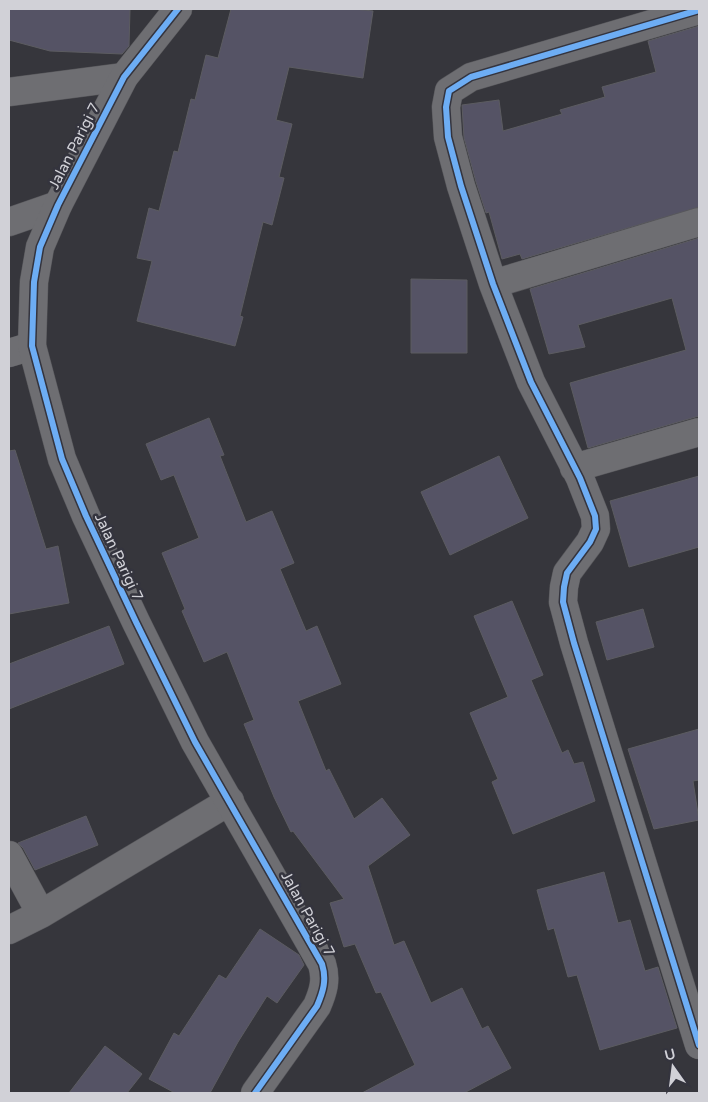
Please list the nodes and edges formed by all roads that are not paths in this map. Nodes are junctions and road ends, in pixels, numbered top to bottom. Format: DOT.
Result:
graph roads {
  1 [pos="178,9"];
  2 [pos="699,10"];
  3 [pos="124,77"];
  4 [pos="9,92"];
  5 [pos="58,205"];
  6 [pos="9,222"];
  7 [pos="699,222"];
  8 [pos="493,284"];
  9 [pos="20,350"];
  10 [pos="699,432"];
  11 [pos="574,468"];
  12 [pos="230,801"];
  13 [pos="9,855"];
  14 [pos="41,914"];
  15 [pos="9,930"];
  16 [pos="699,1045"];
  17 [pos="255,1093"];
  1 -- 3 [label="street, Jalan Parigi 7"];
  2 -- 8 [label="street"];
  3 -- 4 [label="street"];
  3 -- 5 [label="street, Jalan Parigi 7"];
  5 -- 6 [label="street"];
  5 -- 9 [label="street, Jalan Parigi 7"];
  7 -- 8 [label="street"];
  8 -- 11 [label="street"];
  9 -- 12 [label="street, Jalan Parigi 7"];
  10 -- 11 [label="street"];
  11 -- 16 [label="street"];
  12 -- 14 [label="street"];
  12 -- 17 [label="street, Jalan Parigi 7"];
  13 -- 14 [label="street"];
  14 -- 15 [label="street"];
}
